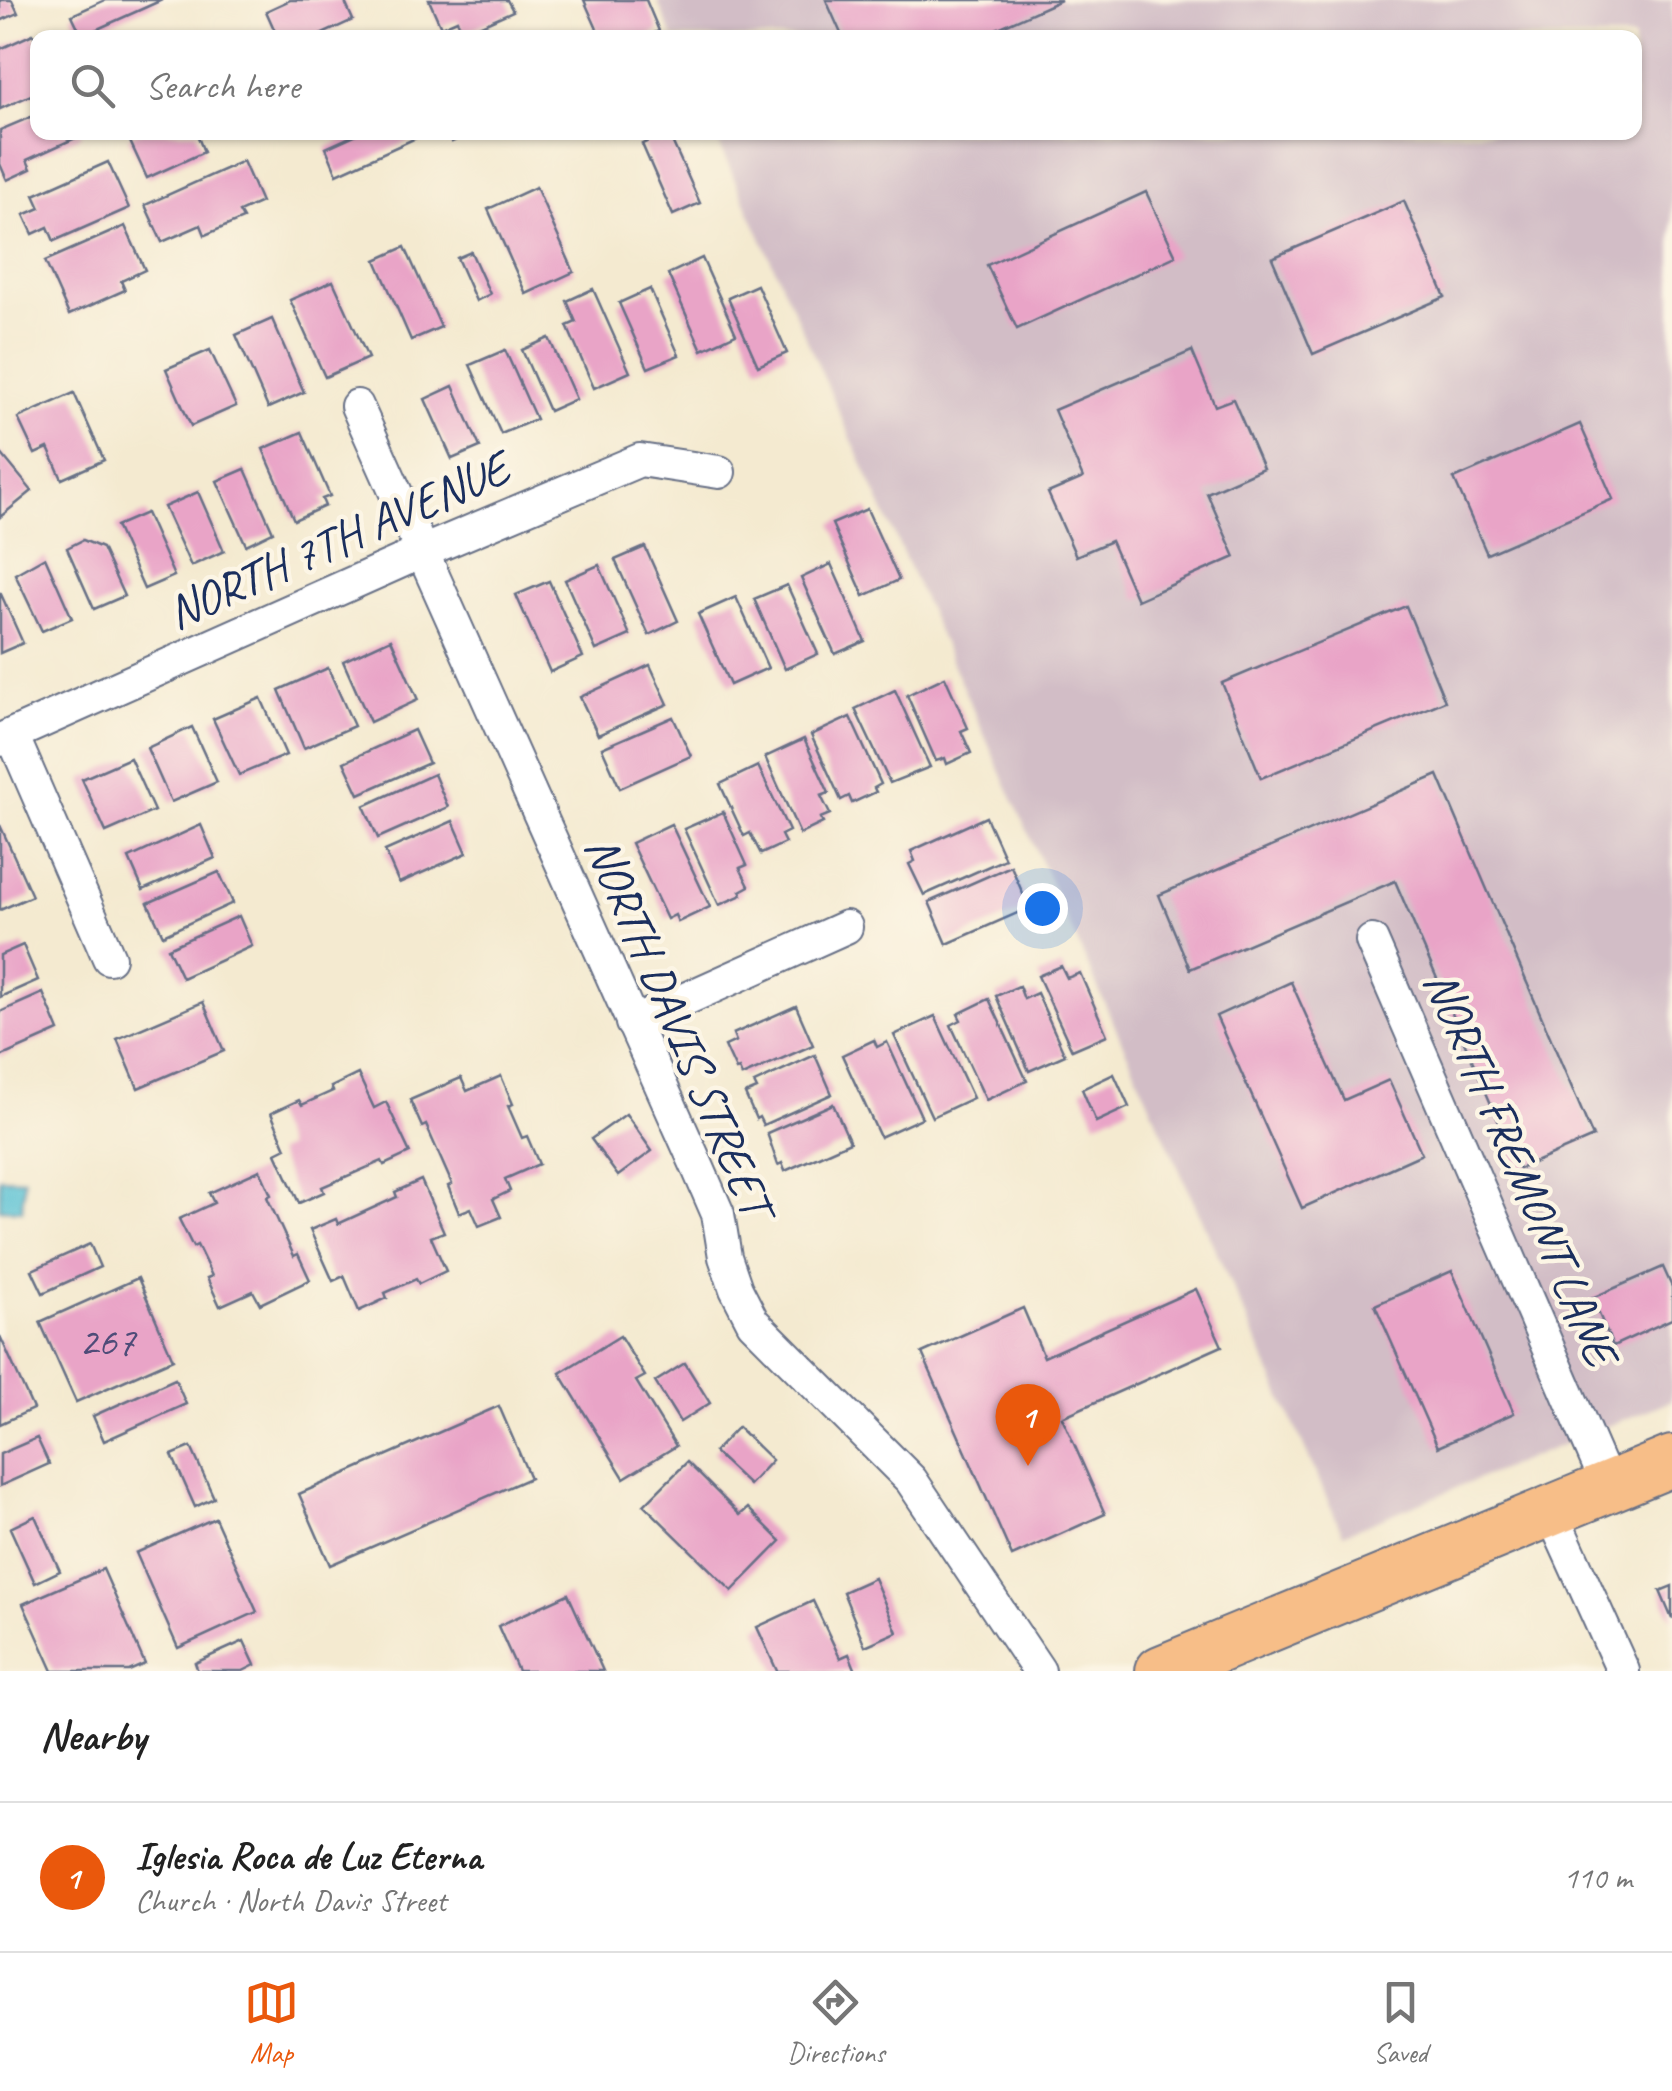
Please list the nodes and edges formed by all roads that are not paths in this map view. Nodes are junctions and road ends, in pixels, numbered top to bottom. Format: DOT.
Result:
graph roads {
  1 [pos="356,406"];
  2 [pos="718,472"];
  3 [pos="422,552"];
  4 [pos="6,738"];
  5 [pos="846,927"];
  6 [pos="1372,941"];
  7 [pos="109,958"];
  8 [pos="632,1023"];
  9 [pos="1672,1461"];
  10 [pos="1608,1486"];
  11 [pos="1550,1510"];
  12 [pos="1040,1671"];
  13 [pos="1161,1671"];
  14 [pos="1623,1671"];
  1 -- 3 [label="street, NORTH DAVIS STREET"];
  2 -- 3 [label="street, NORTH 7TH AVENUE"];
  3 -- 4 [label="street, NORTH 7TH AVENUE"];
  3 -- 8 [label="street, NORTH DAVIS STREET"];
  4 -- 7 [label="street"];
  5 -- 8 [label="street"];
  6 -- 10 [label="street, NORTH FREMONT LANE"];
  8 -- 12 [label="street, NORTH DAVIS STREET"];
  9 -- 10 [label="main road"];
  10 -- 11 [label="main road"];
  11 -- 13 [label="main road"];
  11 -- 14 [label="street"];
}
